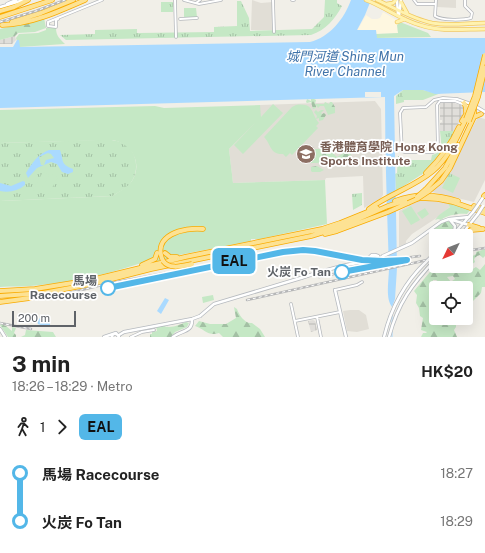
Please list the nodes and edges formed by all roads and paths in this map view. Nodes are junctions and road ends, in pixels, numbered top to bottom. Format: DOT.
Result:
graph roads {
  1 [pos="15,0"];
  2 [pos="25,0"];
  3 [pos="28,0"];
  4 [pos="52,0"];
  5 [pos="73,0"];
  6 [pos="85,0"];
  7 [pos="102,0"];
  8 [pos="175,0"];
  9 [pos="184,0"];
  10 [pos="200,0"];
  11 [pos="221,0"];
  12 [pos="273,0"];
  13 [pos="366,0"];
  14 [pos="377,0"];
  15 [pos="396,0"];
  16 [pos="414,0"];
  17 [pos="436,0"];
  18 [pos="465,0"];
  19 [pos="401,1"];
  20 [pos="10,2"];
  21 [pos="196,3"];
  22 [pos="204,4"];
  23 [pos="385,4"];
  24 [pos="435,4"];
  25 [pos="0,7"];
  26 [pos="399,10"];
  27 [pos="0,11"];
  28 [pos="408,14"];
  29 [pos="399,15"];
  30 [pos="0,17"];
  31 [pos="197,18"];
  32 [pos="58,19"];
  33 [pos="180,19"];
  34 [pos="405,19"];
  35 [pos="397,22"];
  36 [pos="485,23"];
  37 [pos="1,25"];
  38 [pos="485,29"];
  39 [pos="274,32"];
  40 [pos="176,37"];
  41 [pos="485,55"];
  42 [pos="485,68"];
  43 [pos="464,103"];
  44 [pos="473,107"];
  45 [pos="484,114"];
  46 [pos="474,117"];
  47 [pos="467,118"];
  48 [pos="485,195"];
  49 [pos="396,201"];
  50 [pos="385,204"];
  51 [pos="484,206"];
  52 [pos="485,213"];
  53 [pos="469,217"];
  54 [pos="448,219"];
  55 [pos="463,224"];
  56 [pos="469,225"];
  57 [pos="203,229"];
  58 [pos="455,229"];
  59 [pos="458,229"];
  60 [pos="466,229"];
  61 [pos="484,229"];
  62 [pos="473,230"];
  63 [pos="311,236"];
  64 [pos="238,252"];
  65 [pos="157,253"];
  66 [pos="165,253"];
  67 [pos="377,255"];
  68 [pos="385,256"];
  69 [pos="185,257"];
  70 [pos="370,257"];
  71 [pos="429,259"];
  72 [pos="378,260"];
  73 [pos="360,262"];
  74 [pos="371,262"];
  75 [pos="429,267"];
  76 [pos="135,269"];
  77 [pos="362,282"];
  78 [pos="0,290"];
  79 [pos="336,290"];
  80 [pos="43,293"];
  81 [pos="0,296"];
  82 [pos="0,302"];
  83 [pos="291,304"];
  84 [pos="340,312"];
  85 [pos="317,317"];
  86 [pos="192,320"];
  87 [pos="295,321"];
  88 [pos="0,329"];
  89 [pos="154,330"];
  90 [pos="112,336"];
  91 [pos="119,336"];
  92 [pos="5,337"];
  93 [pos="104,337"];
  94 [pos="131,337"];
  95 [pos="173,337"];
  96 [pos="298,337"];
  97 [pos="321,337"];
  98 [pos="346,337"];
  99 [pos="384,337"];
  100 [pos="389,337"];
  1 -- 20 [label="street"];
  2 -- 20 [label="street"];
  3 -- 27 [label="highway"];
  4 -- 30 [label="highway"];
  5 -- 37 [label="highway"];
  6 -- 37 [label="highway"];
  7 -- 32 [label="street"];
  8 -- 40 [label="street"];
  9 -- 21 [label="street"];
  10 -- 21 [label="street"];
  10 -- 22 [label="street"];
  11 -- 22 [label="street"];
  12 -- 39 [label="street"];
  13 -- 29 [label="main road"];
  14 -- 23 [label="main road"];
  15 -- 23 [label="main road"];
  15 -- 26 [label="street"];
  16 -- 24 [label="street"];
  17 -- 24 [label="street"];
  18 -- 24 [label="street"];
  19 -- 26 [label="street"];
  19 -- 28 [label="main road"];
  20 -- 25 [label="street"];
  21 -- 22 [label="street"];
  23 -- 26 [label="main road"];
  26 -- 28 [label="main road"];
  26 -- 29 [label="street"];
  28 -- 36 [label="main road"];
  29 -- 34 [label="main road"];
  31 -- 33 [label="street"];
  32 -- 32 [label="street"];
  34 -- 35 [label="main road"];
  34 -- 38 [label="main road"];
  41 -- 47 [label="highway, bridge"];
  42 -- 47 [label="highway, bridge"];
  43 -- 44 [label="street"];
  43 -- 44 [label="street"];
  43 -- 47 [label="highway"];
  44 -- 45 [label="street"];
  44 -- 46 [label="highway"];
  44 -- 47 [label="highway"];
  45 -- 46 [label="highway"];
  46 -- 47 [label="highway"];
  47 -- 50 [label="highway"];
  47 -- 63 [label="highway, bridge"];
  48 -- 53 [label="street, bridge"];
  49 -- 50 [label="highway"];
  49 -- 51 [label="highway"];
  49 -- 52 [label="highway"];
  50 -- 63 [label="highway"];
  50 -- 69 [label="highway"];
  51 -- 56 [label="street, bridge"];
  53 -- 54 [label="street"];
  53 -- 55 [label="street"];
  54 -- 55 [label="street"];
  54 -- 58 [label="street"];
  54 -- 68 [label="street"];
  55 -- 56 [label="street"];
  55 -- 59 [label="street"];
  56 -- 60 [label="street"];
  56 -- 61 [label="highway"];
  57 -- 64 [label="highway, bridge"];
  61 -- 62 [label="highway"];
  63 -- 64 [label="highway"];
  64 -- 80 [label="highway"];
  65 -- 76 [label="highway"];
  66 -- 69 [label="highway"];
  67 -- 68 [label="street, bridge"];
  67 -- 70 [label="street, bridge"];
  67 -- 72 [label="street, bridge"];
  68 -- 72 [label="street, bridge"];
  69 -- 76 [label="highway"];
  70 -- 73 [label="street, bridge"];
  70 -- 74 [label="street, bridge"];
  71 -- 99 [label="street, bridge"];
  72 -- 74 [label="street, bridge"];
  73 -- 74 [label="street, bridge"];
  73 -- 86 [label="street, bridge"];
  75 -- 100 [label="street"];
  76 -- 78 [label="highway"];
  77 -- 79 [label="street"];
  79 -- 84 [label="street"];
  80 -- 81 [label="highway"];
  80 -- 82 [label="highway"];
  83 -- 87 [label="street"];
  84 -- 85 [label="street"];
  84 -- 98 [label="street"];
  85 -- 87 [label="street"];
  85 -- 97 [label="street"];
  86 -- 91 [label="street"];
  86 -- 95 [label="street"];
  87 -- 96 [label="street"];
  88 -- 92 [label="street"];
  89 -- 94 [label="street"];
  90 -- 91 [label="street"];
  90 -- 93 [label="street"];
}
